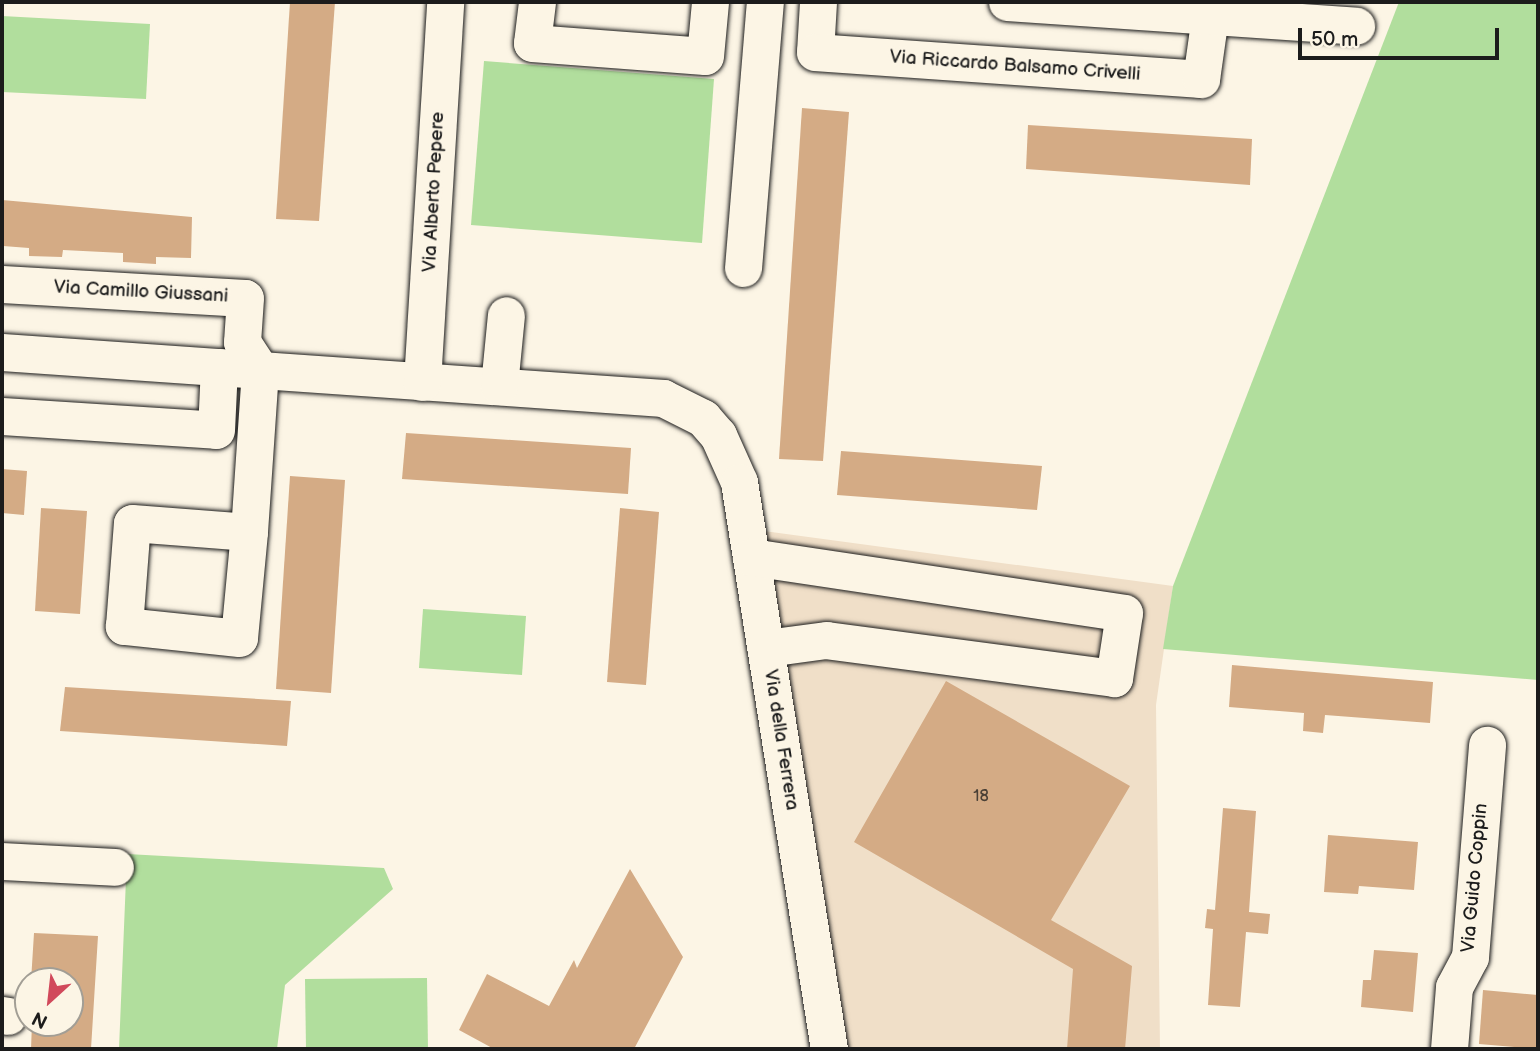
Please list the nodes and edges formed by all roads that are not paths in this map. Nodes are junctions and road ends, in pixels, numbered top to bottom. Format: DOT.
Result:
graph roads {
  1 [pos="445,2"];
  2 [pos="537,2"];
  3 [pos="710,2"];
  4 [pos="765,2"];
  5 [pos="818,2"];
  6 [pos="1007,2"];
  7 [pos="1061,4"];
  8 [pos="1210,16"];
  9 [pos="1356,26"];
  10 [pos="743,268"];
  11 [pos="2,284"];
  12 [pos="506,315"];
  13 [pos="2,352"];
  14 [pos="219,367"];
  15 [pos="260,370"];
  16 [pos="422,382"];
  17 [pos="499,386"];
  18 [pos="2,416"];
  19 [pos="249,531"];
  20 [pos="751,557"];
  21 [pos="766,648"];
  22 [pos="1487,745"];
  23 [pos="2,861"];
  24 [pos="115,867"];
  25 [pos="829,1049"];
  26 [pos="1449,1049"];
  1 -- 16 [label="street, Via Alberto Pepere"];
  2 -- 3 [label="street"];
  4 -- 10 [label="street"];
  5 -- 8 [label="street, Via Riccardo Balsamo Crivelli"];
  6 -- 7 [label="street"];
  7 -- 8 [label="street"];
  8 -- 9 [label="street"];
  11 -- 15 [label="street, Via Camillo Giussani"];
  12 -- 17 [label="street"];
  13 -- 14 [label="street"];
  14 -- 15 [label="street"];
  14 -- 18 [label="street"];
  15 -- 16 [label="street"];
  15 -- 19 [label="street"];
  16 -- 17 [label="street"];
  17 -- 20 [label="street, Via della Ferrera"];
  20 -- 21 [label="street, Via della Ferrera"];
  20 -- 21 [label="street"];
  21 -- 25 [label="street, Via della Ferrera"];
  22 -- 26 [label="street, Via Guido Coppin"];
  23 -- 24 [label="street"];
}
